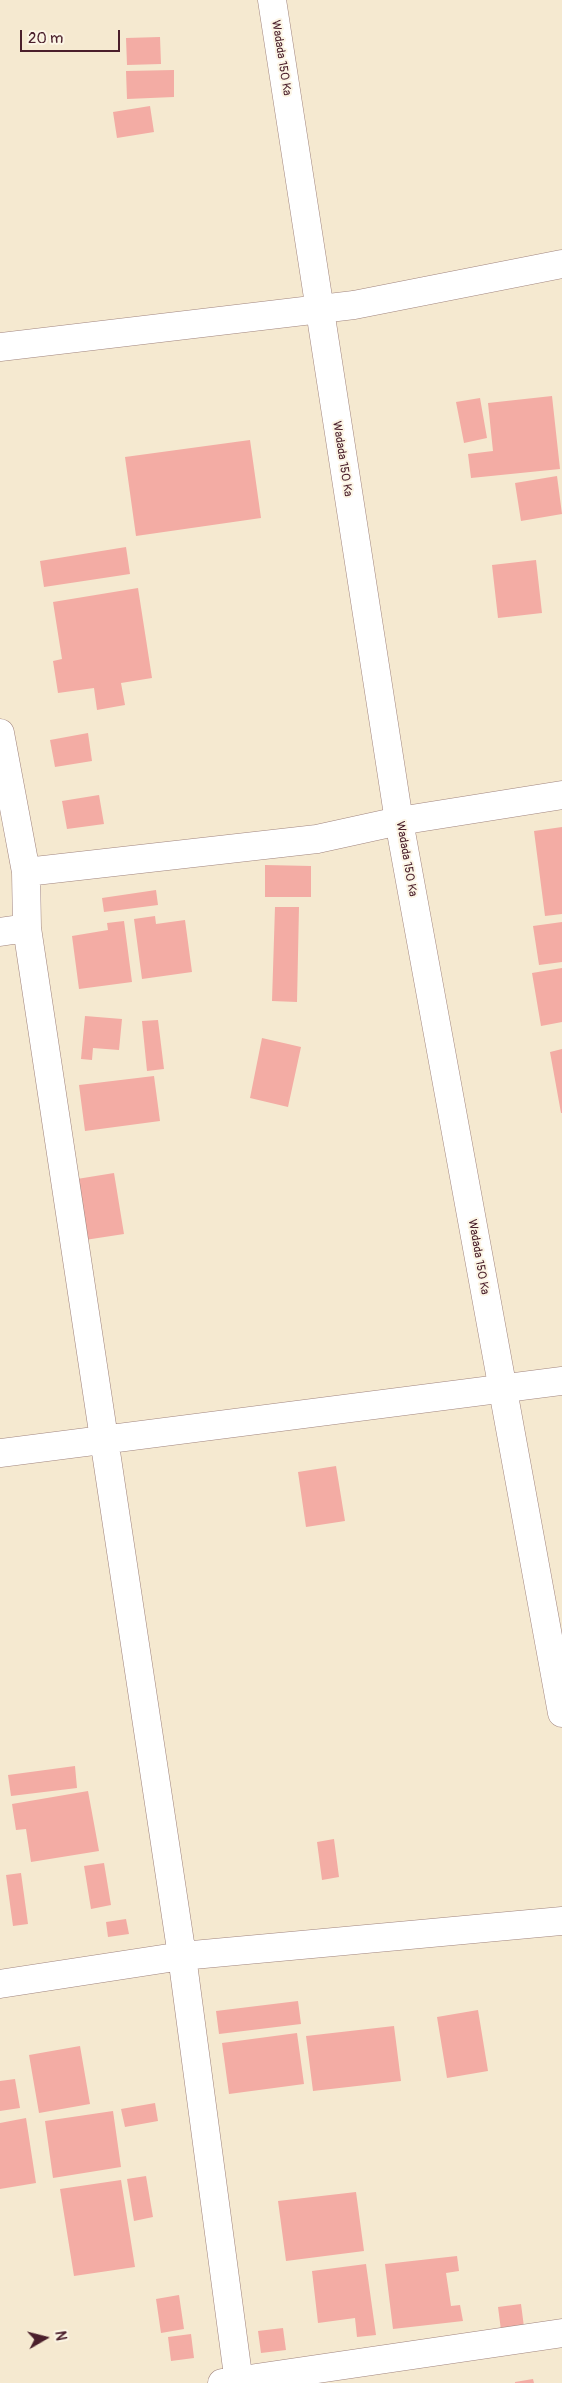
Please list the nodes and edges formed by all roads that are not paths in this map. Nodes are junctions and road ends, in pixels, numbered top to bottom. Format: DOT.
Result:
graph roads {
  1 [pos="272,0"];
  2 [pos="562,264"];
  3 [pos="319,310"];
  4 [pos="0,347"];
  5 [pos="0,733"];
  6 [pos="562,795"];
  7 [pos="399,821"];
  8 [pos="26,872"];
  9 [pos="27,928"];
  10 [pos="0,932"];
  11 [pos="562,1381"];
  12 [pos="501,1389"];
  13 [pos="104,1439"];
  14 [pos="0,1453"];
  15 [pos="562,1713"];
  16 [pos="562,1921"];
  17 [pos="182,1956"];
  18 [pos="0,1984"];
  19 [pos="562,2333"];
  20 [pos="233,2382"];
  1 -- 3 [label="street, Wadada 150 Ka"];
  2 -- 3 [label="street"];
  3 -- 4 [label="street"];
  3 -- 7 [label="street, Wadada 150 Ka"];
  5 -- 8 [label="street"];
  6 -- 7 [label="street"];
  7 -- 8 [label="street"];
  7 -- 12 [label="street, Wadada 150 Ka"];
  8 -- 9 [label="street"];
  9 -- 10 [label="street"];
  9 -- 13 [label="street"];
  11 -- 12 [label="street"];
  12 -- 13 [label="street"];
  12 -- 15 [label="street, Wadada 150 Ka"];
  13 -- 14 [label="street"];
  13 -- 17 [label="street"];
  16 -- 17 [label="street"];
  17 -- 18 [label="street"];
  17 -- 20 [label="street"];
  19 -- 20 [label="street"];
}
